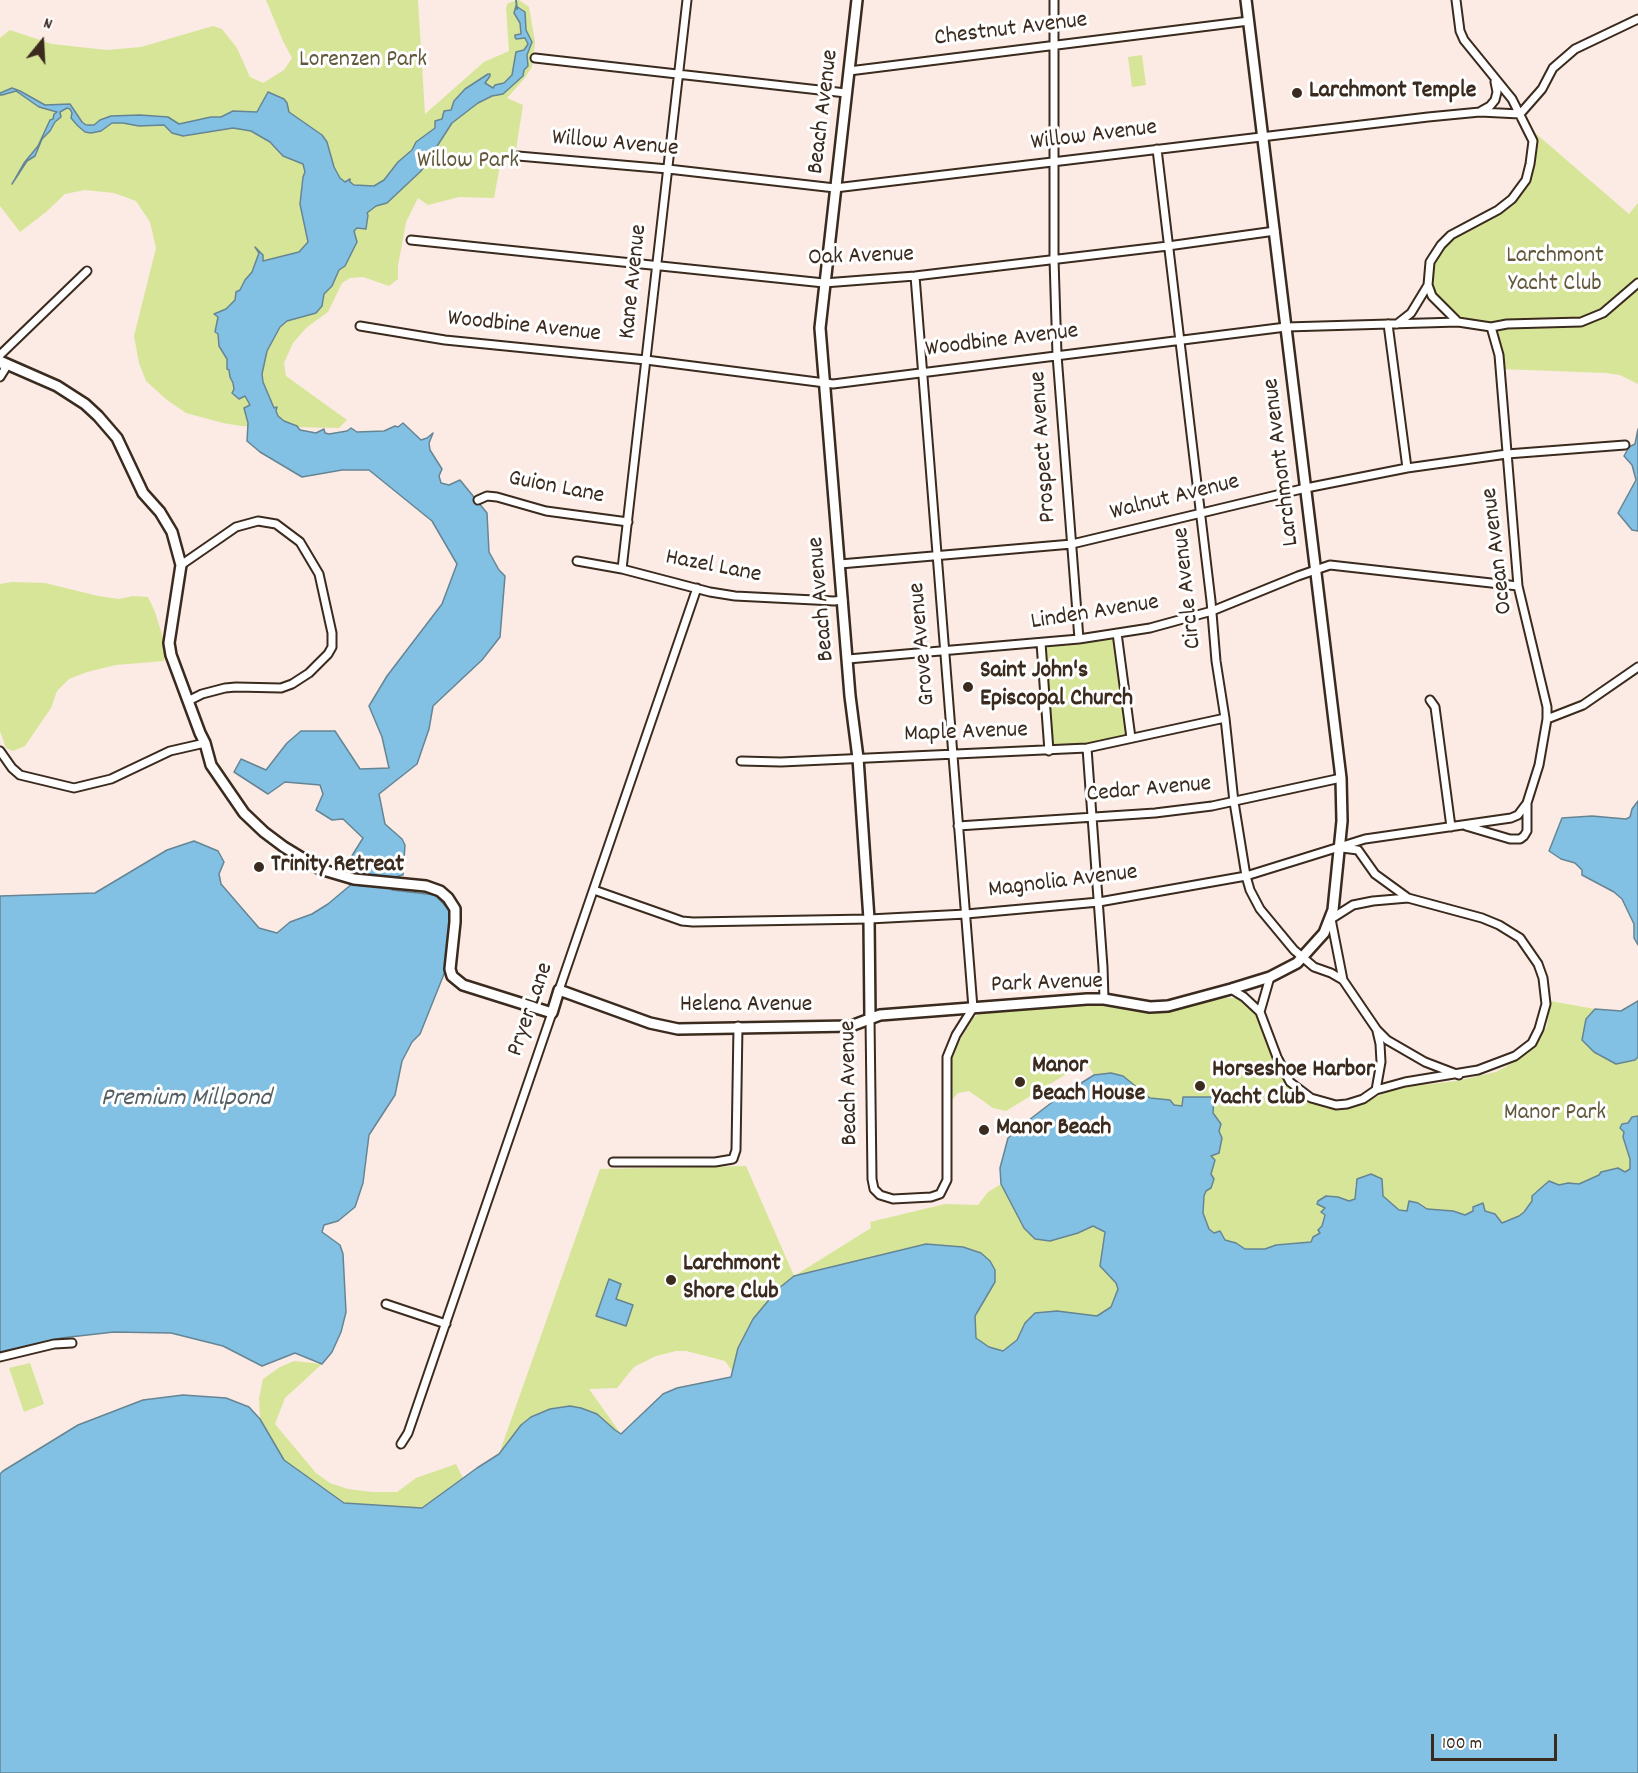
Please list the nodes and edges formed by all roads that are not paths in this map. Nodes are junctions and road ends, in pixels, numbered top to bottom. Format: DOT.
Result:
graph roads {
  1 [pos="687,0"];
  2 [pos="857,0"];
  3 [pos="1054,0"];
  4 [pos="1246,0"];
  5 [pos="1456,0"];
  6 [pos="1638,19"];
  7 [pos="1249,21"];
  8 [pos="1053,45"];
  9 [pos="535,58"];
  10 [pos="849,71"];
  11 [pos="679,74"];
  12 [pos="1493,76"];
  13 [pos="846,93"];
  14 [pos="1480,112"];
  15 [pos="1520,114"];
  16 [pos="1263,136"];
  17 [pos="1156,149"];
  18 [pos="518,156"];
  19 [pos="1054,162"];
  20 [pos="668,169"];
  21 [pos="835,188"];
  22 [pos="1275,231"];
  23 [pos="411,240"];
  24 [pos="1168,246"];
  25 [pos="1054,259"];
  26 [pos="656,265"];
  27 [pos="87,271"];
  28 [pos="915,276"];
  29 [pos="824,284"];
  30 [pos="1638,284"];
  31 [pos="1428,285"];
  32 [pos="1458,322"];
  33 [pos="1388,324"];
  34 [pos="1397,324"];
  35 [pos="360,326"];
  36 [pos="1287,327"];
  37 [pos="1491,327"];
  38 [pos="1179,340"];
  39 [pos="1057,355"];
  40 [pos="0,358"];
  41 [pos="646,360"];
  42 [pos="922,372"];
  43 [pos="0,377"];
  44 [pos="825,382"];
  45 [pos="1625,445"];
  46 [pos="1508,454"];
  47 [pos="1407,468"];
  48 [pos="1306,488"];
  49 [pos="478,500"];
  50 [pos="1200,512"];
  51 [pos="628,522"];
  52 [pos="1071,544"];
  53 [pos="937,556"];
  54 [pos="577,561"];
  55 [pos="840,564"];
  56 [pos="181,565"];
  57 [pos="622,568"];
  58 [pos="1315,569"];
  59 [pos="1518,586"];
  60 [pos="697,588"];
  61 [pos="843,600"];
  62 [pos="1212,611"];
  63 [pos="1117,633"];
  64 [pos="1079,639"];
  65 [pos="1041,643"];
  66 [pos="945,652"];
  67 [pos="848,659"];
  68 [pos="1638,667"];
  69 [pos="1430,700"];
  70 [pos="188,701"];
  71 [pos="1225,718"];
  72 [pos="1547,719"];
  73 [pos="1131,738"];
  74 [pos="205,742"];
  75 [pos="1087,748"];
  76 [pos="0,750"];
  77 [pos="1049,751"];
  78 [pos="952,753"];
  79 [pos="858,758"];
  80 [pos="741,761"];
  81 [pos="1341,778"];
  82 [pos="1234,802"];
  83 [pos="1527,803"];
  84 [pos="1092,817"];
  85 [pos="1464,825"];
  86 [pos="958,826"];
  87 [pos="1451,827"];
  88 [pos="1340,847"];
  89 [pos="1246,876"];
  90 [pos="594,890"];
  91 [pos="1408,898"];
  92 [pos="1099,902"];
  93 [pos="966,914"];
  94 [pos="1331,919"];
  95 [pos="869,920"];
  96 [pos="1304,958"];
  97 [pos="1270,977"];
  98 [pos="1343,980"];
  99 [pos="1231,989"];
  100 [pos="559,990"];
  101 [pos="1104,999"];
  102 [pos="973,1008"];
  103 [pos="1260,1012"];
  104 [pos="552,1013"];
  105 [pos="870,1018"];
  106 [pos="738,1026"];
  107 [pos="1377,1030"];
  108 [pos="1460,1075"];
  109 [pos="1376,1090"];
  110 [pos="613,1162"];
  111 [pos="880,1195"];
  112 [pos="386,1304"];
  113 [pos="446,1324"];
  114 [pos="72,1343"];
  115 [pos="0,1357"];
  116 [pos="401,1443"];
  1 -- 11 [label="street, Kane Avenue"];
  2 -- 10 [label="street, Beach Avenue"];
  3 -- 8 [label="street, Prospect Avenue"];
  4 -- 7 [label="street, Larchmont Avenue"];
  5 -- 12 [label="street"];
  6 -- 15 [label="street"];
  7 -- 8 [label="street, Chestnut Avenue"];
  7 -- 16 [label="street, Larchmont Avenue"];
  8 -- 10 [label="street, Chestnut Avenue"];
  8 -- 19 [label="street, Prospect Avenue"];
  9 -- 11 [label="street"];
  10 -- 13 [label="street, Beach Avenue"];
  11 -- 13 [label="street"];
  11 -- 20 [label="street, Kane Avenue"];
  12 -- 14 [label="street"];
  12 -- 15 [label="street"];
  13 -- 21 [label="street, Beach Avenue"];
  14 -- 15 [label="street, Willow Avenue"];
  14 -- 16 [label="street, Willow Avenue"];
  15 -- 31 [label="street"];
  16 -- 17 [label="street, Willow Avenue"];
  16 -- 22 [label="street, Larchmont Avenue"];
  17 -- 19 [label="street, Willow Avenue"];
  17 -- 24 [label="street, Circle Avenue"];
  18 -- 20 [label="street, Willow Avenue"];
  19 -- 21 [label="street, Willow Avenue"];
  19 -- 25 [label="street, Prospect Avenue"];
  20 -- 21 [label="street, Willow Avenue"];
  20 -- 26 [label="street, Kane Avenue"];
  21 -- 29 [label="street, Beach Avenue"];
  22 -- 24 [label="street, Oak Avenue"];
  22 -- 36 [label="street, Larchmont Avenue"];
  23 -- 26 [label="street, Oak Avenue"];
  24 -- 25 [label="street, Oak Avenue"];
  24 -- 38 [label="street, Circle Avenue"];
  25 -- 28 [label="street, Oak Avenue"];
  25 -- 39 [label="street, Prospect Avenue"];
  26 -- 29 [label="street, Oak Avenue"];
  26 -- 41 [label="street, Kane Avenue"];
  27 -- 40 [label="street"];
  28 -- 29 [label="street, Oak Avenue"];
  28 -- 42 [label="street, Grove Avenue"];
  29 -- 44 [label="street, Beach Avenue"];
  30 -- 37 [label="street, Woodbine Avenue"];
  31 -- 32 [label="street"];
  31 -- 34 [label="street"];
  32 -- 34 [label="street, Woodbine Avenue"];
  32 -- 37 [label="street, Woodbine Avenue"];
  33 -- 34 [label="street, Woodbine Avenue"];
  33 -- 36 [label="street, Woodbine Avenue"];
  33 -- 47 [label="street"];
  35 -- 41 [label="street, Woodbine Avenue"];
  36 -- 38 [label="street, Woodbine Avenue"];
  36 -- 48 [label="street, Larchmont Avenue"];
  37 -- 46 [label="street, Ocean Avenue"];
  38 -- 39 [label="street, Woodbine Avenue"];
  38 -- 50 [label="street, Circle Avenue"];
  39 -- 42 [label="street, Woodbine Avenue"];
  39 -- 52 [label="street, Prospect Avenue"];
  40 -- 43 [label="street"];
  40 -- 56 [label="street"];
  41 -- 44 [label="street, Woodbine Avenue"];
  41 -- 51 [label="street, Kane Avenue"];
  42 -- 44 [label="street, Woodbine Avenue"];
  42 -- 53 [label="street, Grove Avenue"];
  44 -- 55 [label="street, Beach Avenue"];
  45 -- 46 [label="street, Walnut Avenue"];
  46 -- 47 [label="street, Walnut Avenue"];
  46 -- 59 [label="street, Ocean Avenue"];
  47 -- 48 [label="street, Walnut Avenue"];
  48 -- 50 [label="street, Walnut Avenue"];
  48 -- 58 [label="street, Larchmont Avenue"];
  49 -- 51 [label="street, Guion Lane"];
  50 -- 52 [label="street, Walnut Avenue"];
  50 -- 62 [label="street, Circle Avenue"];
  51 -- 57 [label="street, Kane Avenue"];
  52 -- 53 [label="street, Walnut Avenue"];
  52 -- 64 [label="street, Prospect Avenue"];
  53 -- 55 [label="street, Walnut Avenue"];
  53 -- 66 [label="street, Grove Avenue"];
  54 -- 57 [label="street, Hazel Lane"];
  55 -- 61 [label="street, Beach Avenue"];
  56 -- 70 [label="street"];
  56 -- 70 [label="street"];
  57 -- 60 [label="street, Hazel Lane"];
  58 -- 59 [label="street, Linden Avenue"];
  58 -- 62 [label="street, Linden Avenue"];
  58 -- 81 [label="street, Larchmont Avenue"];
  59 -- 72 [label="street, Ocean Avenue"];
  60 -- 61 [label="street, Hazel Lane"];
  60 -- 90 [label="street, Pryer Lane"];
  61 -- 67 [label="street, Beach Avenue"];
  62 -- 63 [label="street, Linden Avenue"];
  62 -- 71 [label="street, Circle Avenue"];
  63 -- 64 [label="street, Linden Avenue"];
  63 -- 73 [label="street"];
  64 -- 65 [label="street, Linden Avenue"];
  65 -- 66 [label="street, Linden Avenue"];
  65 -- 77 [label="street"];
  66 -- 67 [label="street, Linden Avenue"];
  66 -- 78 [label="street, Grove Avenue"];
  67 -- 79 [label="street, Beach Avenue"];
  68 -- 72 [label="street"];
  69 -- 87 [label="street"];
  70 -- 74 [label="street"];
  71 -- 73 [label="street, Maple Avenue"];
  71 -- 82 [label="street, Circle Avenue"];
  72 -- 83 [label="street, Ocean Avenue"];
  73 -- 75 [label="street, Maple Avenue"];
  74 -- 76 [label="street"];
  74 -- 104 [label="street"];
  75 -- 77 [label="street, Maple Avenue"];
  75 -- 84 [label="street"];
  77 -- 78 [label="street, Maple Avenue"];
  78 -- 79 [label="street, Maple Avenue"];
  78 -- 86 [label="street, Grove Avenue"];
  79 -- 80 [label="street, Maple Avenue"];
  79 -- 95 [label="street, Beach Avenue"];
  81 -- 82 [label="street, Cedar Avenue"];
  81 -- 88 [label="street, Larchmont Avenue"];
  82 -- 84 [label="street, Cedar Avenue"];
  82 -- 89 [label="street, Circle Avenue"];
  83 -- 85 [label="street, Magnolia Avenue"];
  83 -- 85 [label="street, Ocean Avenue"];
  84 -- 86 [label="street, Cedar Avenue"];
  84 -- 92 [label="street"];
  85 -- 87 [label="street, Magnolia Avenue"];
  86 -- 93 [label="street, Grove Avenue"];
  87 -- 88 [label="street, Magnolia Avenue"];
  88 -- 89 [label="street, Magnolia Avenue"];
  88 -- 91 [label="street, Park Avenue"];
  88 -- 94 [label="street, Larchmont Avenue"];
  89 -- 92 [label="street, Magnolia Avenue"];
  89 -- 96 [label="street, Circle Avenue"];
  90 -- 95 [label="street, Magnolia Avenue"];
  90 -- 100 [label="street, Pryer Lane"];
  91 -- 94 [label="street, Park Avenue"];
  91 -- 108 [label="street, Park Avenue"];
  92 -- 93 [label="street, Magnolia Avenue"];
  92 -- 101 [label="street"];
  93 -- 95 [label="street, Magnolia Avenue"];
  93 -- 102 [label="street, Grove Avenue"];
  94 -- 96 [label="street, Park Avenue"];
  94 -- 98 [label="street"];
  95 -- 105 [label="street, Beach Avenue"];
  96 -- 97 [label="street, Park Avenue"];
  96 -- 98 [label="street, Circle Avenue"];
  97 -- 99 [label="street, Park Avenue"];
  97 -- 103 [label="street"];
  98 -- 107 [label="street"];
  99 -- 101 [label="street, Park Avenue"];
  99 -- 103 [label="street, Park Avenue"];
  100 -- 104 [label="street, Pryer Lane"];
  100 -- 106 [label="street, Helena Avenue"];
  101 -- 102 [label="street, Park Avenue"];
  102 -- 105 [label="street, Helena Avenue"];
  102 -- 111 [label="street, Park Avenue"];
  103 -- 109 [label="street, Park Avenue"];
  104 -- 113 [label="street, Pryer Lane"];
  105 -- 106 [label="street, Helena Avenue"];
  105 -- 111 [label="street, Beach Avenue"];
  106 -- 110 [label="street"];
  107 -- 108 [label="street"];
  107 -- 109 [label="street"];
  108 -- 109 [label="street, Park Avenue"];
  112 -- 113 [label="street"];
  113 -- 116 [label="street, Pryer Lane"];
  114 -- 115 [label="street"];
}
